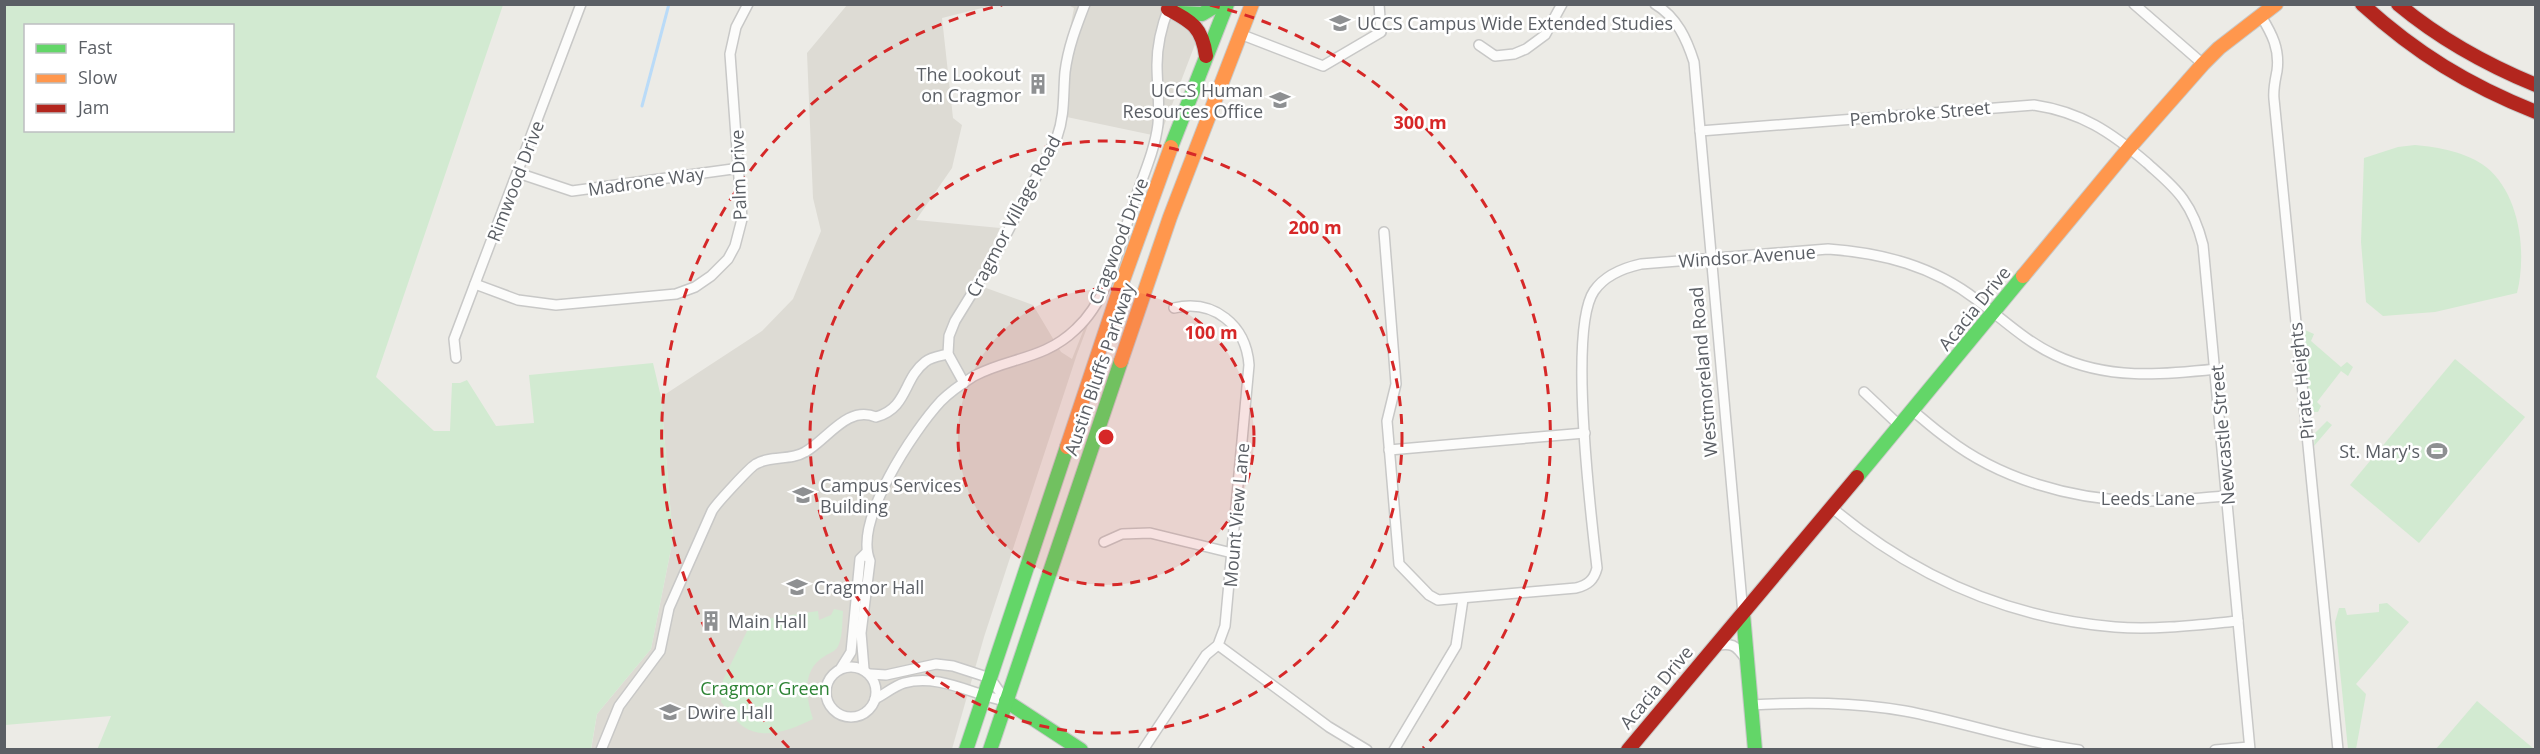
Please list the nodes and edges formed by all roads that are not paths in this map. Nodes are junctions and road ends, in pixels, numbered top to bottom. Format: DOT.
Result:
graph roads {
  1 [pos="582,4"];
  2 [pos="748,4"];
  3 [pos="1085,4"];
  4 [pos="1219,4"];
  5 [pos="1229,4"];
  6 [pos="1252,4"];
  7 [pos="1379,4"];
  8 [pos="1562,4"];
  9 [pos="1655,4"];
  10 [pos="2134,4"];
  11 [pos="2276,4"];
  12 [pos="2362,4"];
  13 [pos="2398,4"];
  14 [pos="1169,7"];
  15 [pos="2261,16"];
  16 [pos="1240,34"];
  17 [pos="1479,45"];
  18 [pos="1206,58"];
  19 [pos="2203,64"];
  20 [pos="2535,85"];
  21 [pos="2535,112"];
  22 [pos="1700,131"];
  23 [pos="2129,148"];
  24 [pos="740,168"];
  25 [pos="518,173"];
  26 [pos="1384,232"];
  27 [pos="1711,258"];
  28 [pos="475,284"];
  29 [pos="1174,308"];
  30 [pos="1993,313"];
  31 [pos="948,354"];
  32 [pos="456,358"];
  33 [pos="2217,369"];
  34 [pos="964,383"];
  35 [pos="1864,392"];
  36 [pos="1912,410"];
  37 [pos="1899,425"];
  38 [pos="1585,433"];
  39 [pos="1389,450"];
  40 [pos="2227,496"];
  41 [pos="1831,507"];
  42 [pos="1104,542"];
  43 [pos="866,553"];
  44 [pos="1232,553"];
  45 [pos="1463,599"];
  46 [pos="1743,614"];
  47 [pos="2238,621"];
  48 [pos="1218,645"];
  49 [pos="1713,647"];
  50 [pos="1747,660"];
  51 [pos="841,668"];
  52 [pos="867,672"];
  53 [pos="990,678"];
  54 [pos="983,697"];
  55 [pos="875,699"];
  56 [pos="1006,701"];
  57 [pos="1751,705"];
  58 [pos="2249,748"];
  59 [pos="601,750"];
  60 [pos="966,750"];
  61 [pos="990,750"];
  62 [pos="1081,750"];
  63 [pos="1143,750"];
  64 [pos="1367,750"];
  65 [pos="1394,750"];
  66 [pos="1628,750"];
  67 [pos="1755,750"];
  68 [pos="2079,750"];
  69 [pos="2215,750"];
  70 [pos="2338,750"];
  1 -- 25 [label="street, Rimwood Drive"];
  2 -- 24 [label="street, Palm Drive"];
  3 -- 31 [label="street, Cragmor Village Road"];
  4 -- 14 [label="main road"];
  5 -- 16 [label="main road"];
  5 -- 18 [label="main road, Austin Bluffs Parkway"];
  6 -- 16 [label="main road, Austin Bluffs Parkway"];
  7 -- 16 [label="street"];
  8 -- 17 [label="street"];
  9 -- 22 [label="street, Westmoreland Road"];
  10 -- 19 [label="street"];
  11 -- 15 [label="main road, Acacia Drive"];
  12 -- 21 [label="main road"];
  13 -- 20 [label="main road"];
  14 -- 18 [label="main road"];
  14 -- 34 [label="street, Cragwood Drive"];
  15 -- 19 [label="main road, Acacia Drive"];
  15 -- 70 [label="street, Pirate Heights"];
  16 -- 56 [label="main road, Austin Bluffs Parkway"];
  18 -- 53 [label="main road, Austin Bluffs Parkway"];
  19 -- 23 [label="main road, Acacia Drive"];
  22 -- 23 [label="street, Pembroke Street"];
  22 -- 27 [label="street, Westmoreland Road"];
  23 -- 30 [label="main road, Acacia Drive"];
  23 -- 33 [label="street, Newcastle Street"];
  24 -- 25 [label="street, Madrone Way"];
  24 -- 28 [label="street, Palm Drive"];
  25 -- 28 [label="street, Rimwood Drive"];
  26 -- 39 [label="street"];
  27 -- 30 [label="street, Windsor Avenue"];
  27 -- 38 [label="street, Windsor Avenue"];
  27 -- 46 [label="street, Westmoreland Road"];
  28 -- 32 [label="street, Rimwood Drive"];
  29 -- 44 [label="street, Mount View Lane"];
  30 -- 33 [label="street, Windsor Avenue"];
  30 -- 36 [label="main road, Acacia Drive"];
  31 -- 34 [label="street"];
  31 -- 59 [label="street"];
  33 -- 40 [label="street, Newcastle Street"];
  34 -- 43 [label="street, Cragwood Drive"];
  35 -- 37 [label="street"];
  36 -- 37 [label="main road, Acacia Drive"];
  36 -- 40 [label="street, Leeds Lane"];
  37 -- 41 [label="main road, Acacia Drive"];
  38 -- 39 [label="street"];
  38 -- 45 [label="street, Windsor Avenue"];
  39 -- 45 [label="street"];
  40 -- 47 [label="street, Newcastle Street"];
  41 -- 46 [label="main road, Acacia Drive"];
  41 -- 47 [label="street"];
  42 -- 44 [label="street"];
  43 -- 51 [label="street, Cragwood Drive"];
  43 -- 52 [label="street, Cragwood Drive"];
  44 -- 48 [label="street, Mount View Lane"];
  45 -- 65 [label="street"];
  46 -- 49 [label="main road, Acacia Drive"];
  46 -- 50 [label="main road, Westmoreland Road"];
  47 -- 58 [label="street, Newcastle Street"];
  48 -- 63 [label="street, Mount View Lane"];
  48 -- 64 [label="street"];
  49 -- 50 [label="street, Acacia Drive"];
  49 -- 66 [label="main road, Acacia Drive"];
  50 -- 57 [label="main road, Westmoreland Road"];
  51 -- 52 [label="street"];
  51 -- 55 [label="street"];
  52 -- 53 [label="street"];
  52 -- 55 [label="street"];
  53 -- 54 [label="main road, Austin Bluffs Parkway"];
  53 -- 56 [label="street"];
  54 -- 55 [label="street"];
  54 -- 56 [label="street"];
  54 -- 60 [label="main road, Austin Bluffs Parkway"];
  56 -- 61 [label="main road, Austin Bluffs Parkway"];
  56 -- 62 [label="main road"];
  57 -- 67 [label="main road, Westmoreland Road"];
  57 -- 68 [label="street"];
  58 -- 69 [label="street"];
}
